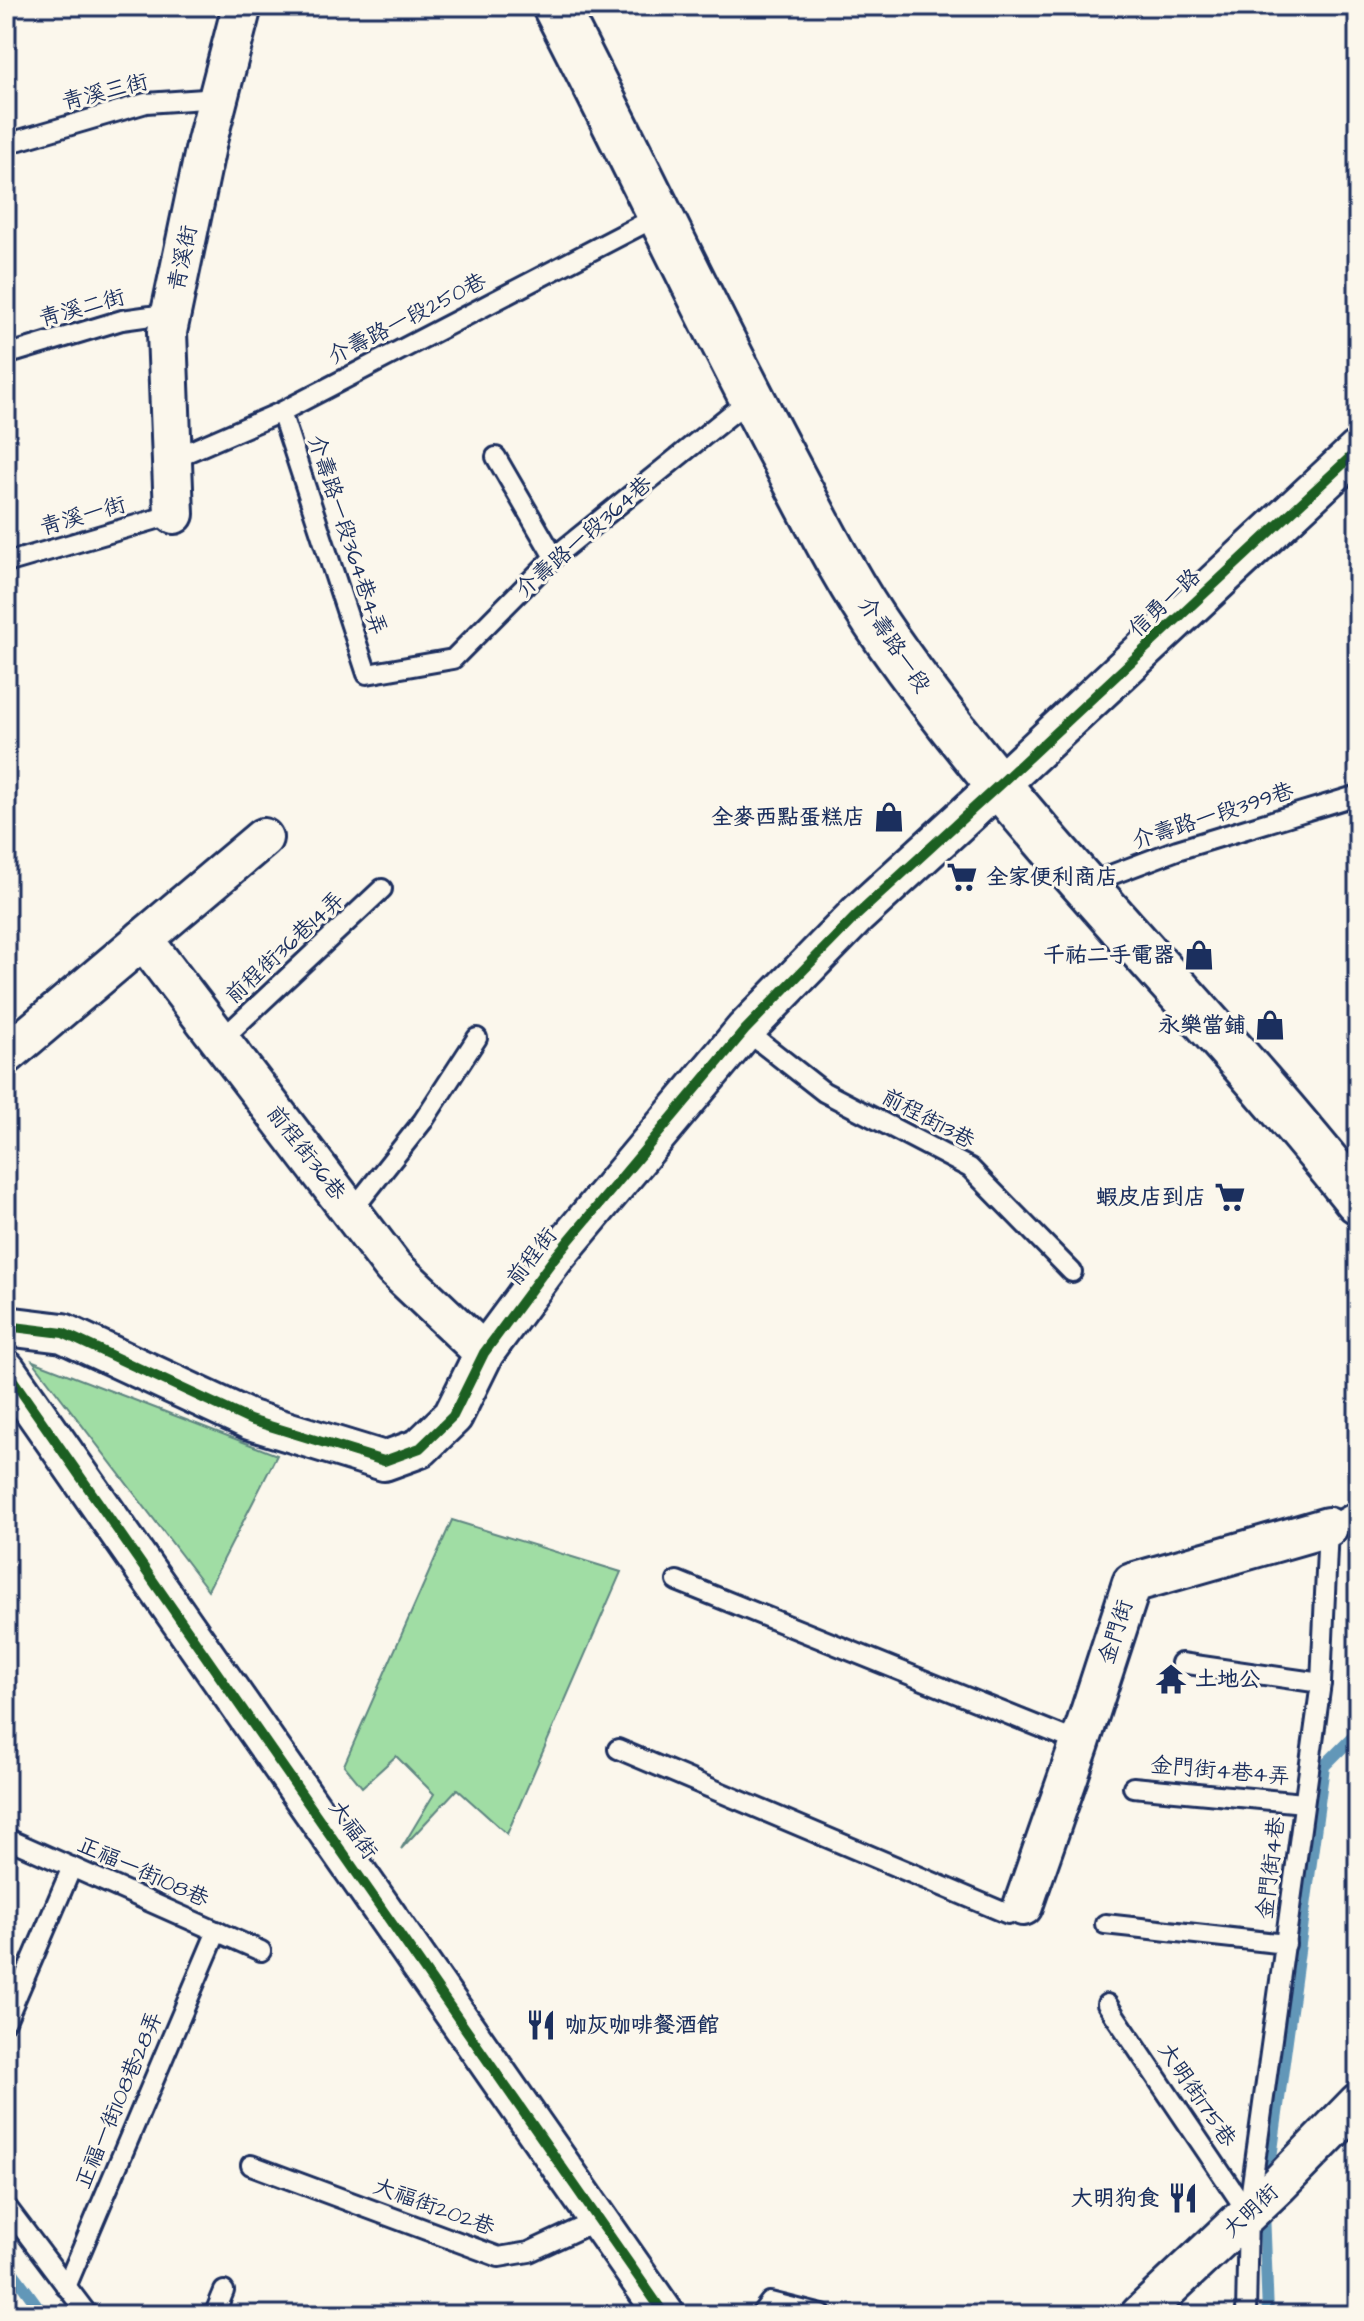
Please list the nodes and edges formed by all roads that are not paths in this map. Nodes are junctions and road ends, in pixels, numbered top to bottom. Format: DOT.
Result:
graph roads {
  1 [pos="242,6"];
  2 [pos="555,6"];
  3 [pos="219,98"];
  4 [pos="6,144"];
  5 [pos="660,215"];
  6 [pos="172,313"];
  7 [pos="6,355"];
  8 [pos="751,398"];
  9 [pos="281,412"];
  10 [pos="1358,450"];
  11 [pos="496,457"];
  12 [pos="172,459"];
  13 [pos="174,514"];
  14 [pos="554,557"];
  15 [pos="6,563"];
  16 [pos="367,674"];
  17 [pos="999,785"];
  18 [pos="1358,795"];
  19 [pos="263,838"];
  20 [pos="1084,885"];
  21 [pos="382,889"];
  22 [pos="143,939"];
  23 [pos="745,1030"];
  24 [pos="477,1038"];
  25 [pos="220,1041"];
  26 [pos="6,1055"];
  27 [pos="1354,1187"];
  28 [pos="351,1212"];
  29 [pos="1072,1272"];
  30 [pos="6,1326"];
  31 [pos="484,1353"];
  32 [pos="6,1370"];
  33 [pos="1343,1519"];
  34 [pos="677,1581"];
  35 [pos="1181,1663"];
  36 [pos="1321,1683"];
  37 [pos="1080,1743"];
  38 [pos="618,1749"];
  39 [pos="1133,1787"];
  40 [pos="1304,1803"];
  41 [pos="6,1838"];
  42 [pos="72,1867"];
  43 [pos="1023,1906"];
  44 [pos="1105,1924"];
  45 [pos="217,1931"];
  46 [pos="1286,1944"];
  47 [pos="261,1951"];
  48 [pos="1107,2004"];
  49 [pos="6,2021"];
  50 [pos="1358,2103"];
  51 [pos="251,2165"];
  52 [pos="6,2206"];
  53 [pos="1250,2212"];
  54 [pos="600,2219"];
  55 [pos="66,2287"];
  56 [pos="224,2291"];
  57 [pos="88,2315"];
  58 [pos="214,2315"];
  59 [pos="665,2315"];
  60 [pos="760,2315"];
  61 [pos="822,2315"];
  62 [pos="1140,2315"];
  63 [pos="1246,2315"];
  1 -- 3 [label="street, 青溪街"];
  2 -- 5 [label="main road, 介壽路一段"];
  3 -- 4 [label="lane, 青溪三街"];
  3 -- 6 [label="street, 青溪街"];
  5 -- 8 [label="main road, 介壽路一段"];
  5 -- 9 [label="lane, 介壽路一段250巷"];
  6 -- 7 [label="lane, 青溪二街"];
  6 -- 12 [label="street, 青溪街"];
  8 -- 14 [label="lane, 介壽路一段364巷"];
  8 -- 17 [label="main road, 介壽路一段"];
  9 -- 12 [label="lane, 介壽路一段250巷"];
  9 -- 16 [label="lane, 介壽路一段364巷4弄"];
  10 -- 17 [label="street, 信勇一路"];
  11 -- 14 [label="lane"];
  12 -- 13 [label="street, 青溪街"];
  13 -- 15 [label="lane, 青溪一街"];
  14 -- 16 [label="lane, 介壽路一段364巷"];
  17 -- 20 [label="main road, 介壽路一段"];
  17 -- 23 [label="street, 前程街"];
  18 -- 20 [label="lane, 介壽路一段399巷"];
  19 -- 22 [label="street"];
  20 -- 27 [label="main road, 介壽路一段"];
  21 -- 25 [label="lane, 前程街36巷14弄"];
  22 -- 25 [label="street, 前程街36巷"];
  22 -- 26 [label="street"];
  23 -- 29 [label="lane, 前程街13巷"];
  23 -- 31 [label="street, 前程街"];
  24 -- 28 [label="lane"];
  25 -- 28 [label="street, 前程街36巷"];
  28 -- 31 [label="street, 前程街36巷"];
  30 -- 31 [label="street, 前程街"];
  32 -- 54 [label="street, 大福街"];
  33 -- 36 [label="lane, 金門街4巷"];
  33 -- 37 [label="street, 金門街"];
  34 -- 37 [label="lane"];
  35 -- 36 [label="lane"];
  36 -- 40 [label="lane, 金門街4巷"];
  37 -- 43 [label="street, 金門街"];
  38 -- 43 [label="lane"];
  39 -- 40 [label="lane, 金門街4巷4弄"];
  40 -- 46 [label="lane, 金門街4巷"];
  41 -- 42 [label="lane, 正福一街108巷"];
  42 -- 45 [label="lane, 正福一街108巷"];
  42 -- 49 [label="lane"];
  44 -- 46 [label="lane"];
  45 -- 47 [label="lane, 正福一街108巷"];
  45 -- 55 [label="lane, 正福一街108巷28弄"];
  46 -- 53 [label="lane, 金門街4巷"];
  48 -- 53 [label="lane, 大明街175巷"];
  50 -- 53 [label="street, 大明街"];
  51 -- 54 [label="lane, 大福街202巷"];
  52 -- 55 [label="lane"];
  53 -- 62 [label="street, 大明街"];
  53 -- 63 [label="lane, 金門街4巷"];
  54 -- 59 [label="street, 大福街"];
  55 -- 57 [label="lane"];
  56 -- 58 [label="lane"];
  60 -- 61 [label="lane"];
}
